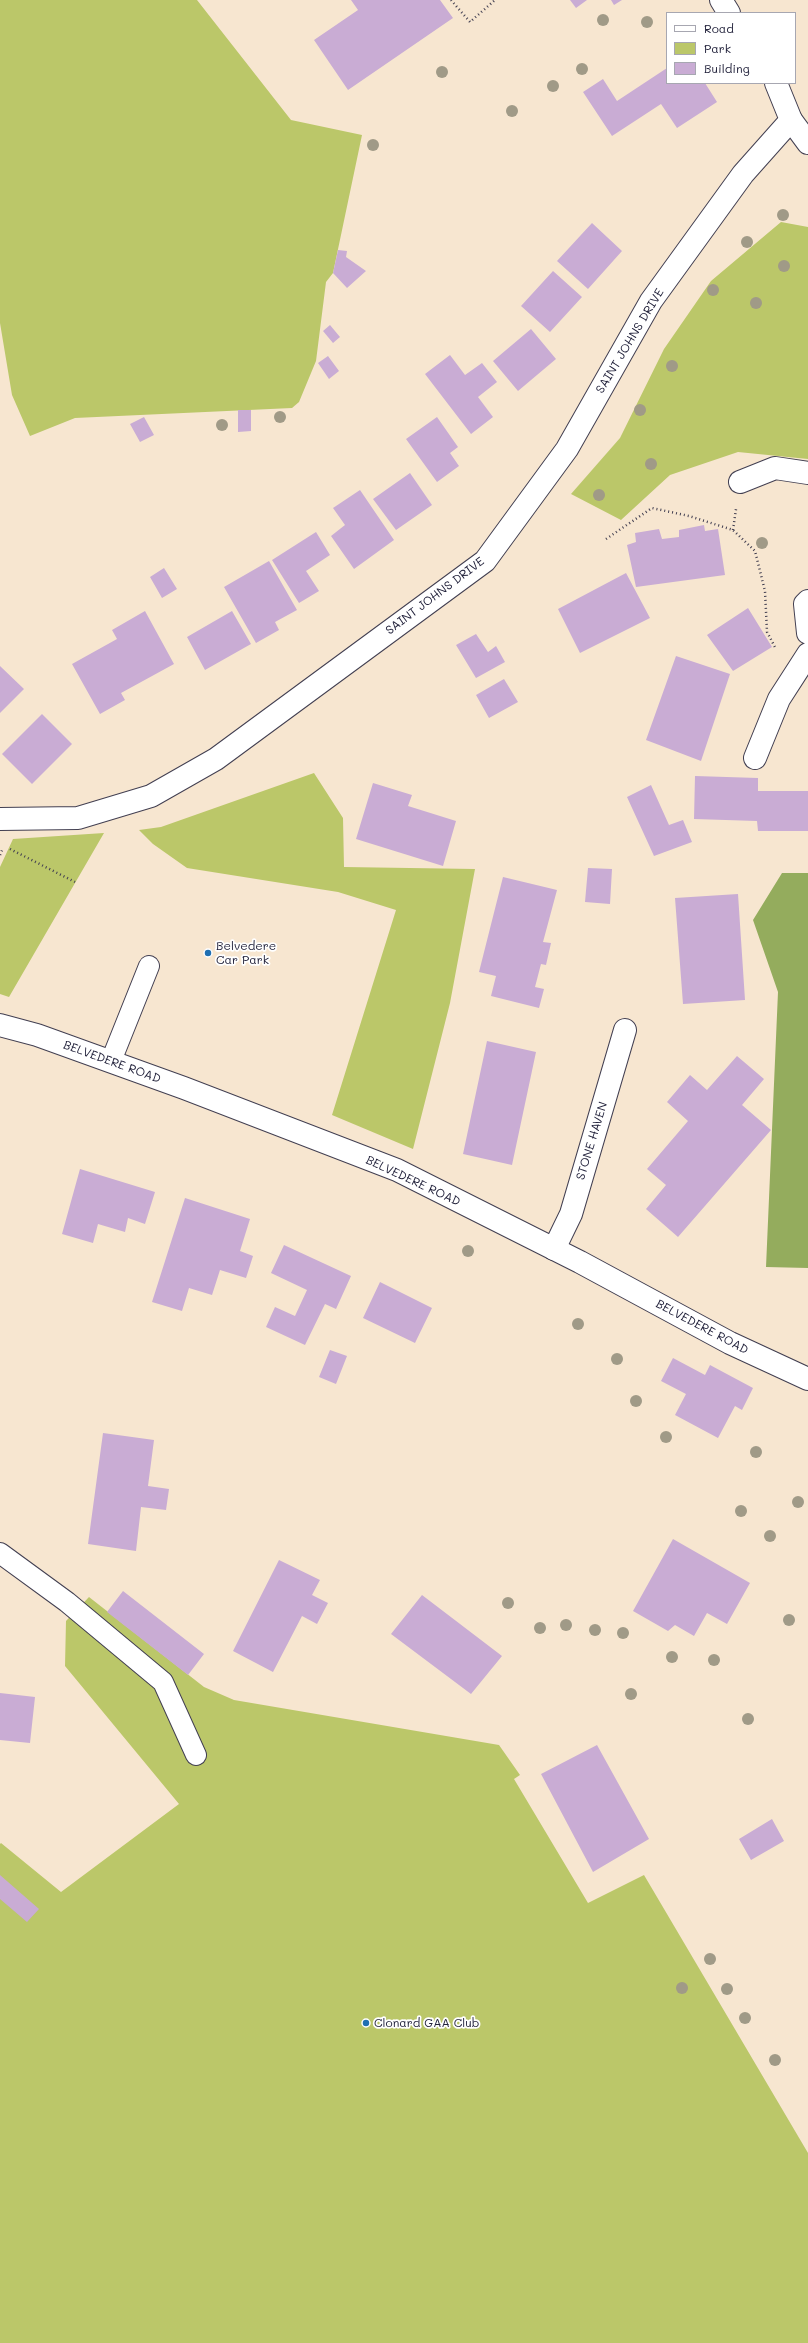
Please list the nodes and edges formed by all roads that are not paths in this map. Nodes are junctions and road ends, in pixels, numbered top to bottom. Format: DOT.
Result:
graph roads {
  1 [pos="721,0"];
  2 [pos="728,12"];
  3 [pos="776,84"];
  4 [pos="791,120"];
  5 [pos="808,143"];
  6 [pos="808,473"];
  7 [pos="740,482"];
  8 [pos="808,601"];
  9 [pos="808,633"];
  10 [pos="808,654"];
  11 [pos="755,758"];
  12 [pos="0,819"];
  13 [pos="149,966"];
  14 [pos="0,1025"];
  15 [pos="625,1030"];
  16 [pos="111,1061"];
  17 [pos="554,1249"];
  18 [pos="808,1379"];
  19 [pos="0,1553"];
  20 [pos="196,1755"];
  1 -- 2 [label="street"];
  3 -- 4 [label="street"];
  4 -- 5 [label="street"];
  4 -- 12 [label="street, SAINT JOHNS DRIVE"];
  6 -- 7 [label="street"];
  8 -- 9 [label="street"];
  10 -- 11 [label="street"];
  13 -- 16 [label="lane"];
  14 -- 16 [label="street, BELVEDERE ROAD"];
  15 -- 17 [label="street, STONE HAVEN"];
  16 -- 17 [label="street, BELVEDERE ROAD"];
  17 -- 18 [label="street, BELVEDERE ROAD"];
  19 -- 20 [label="lane"];
}
